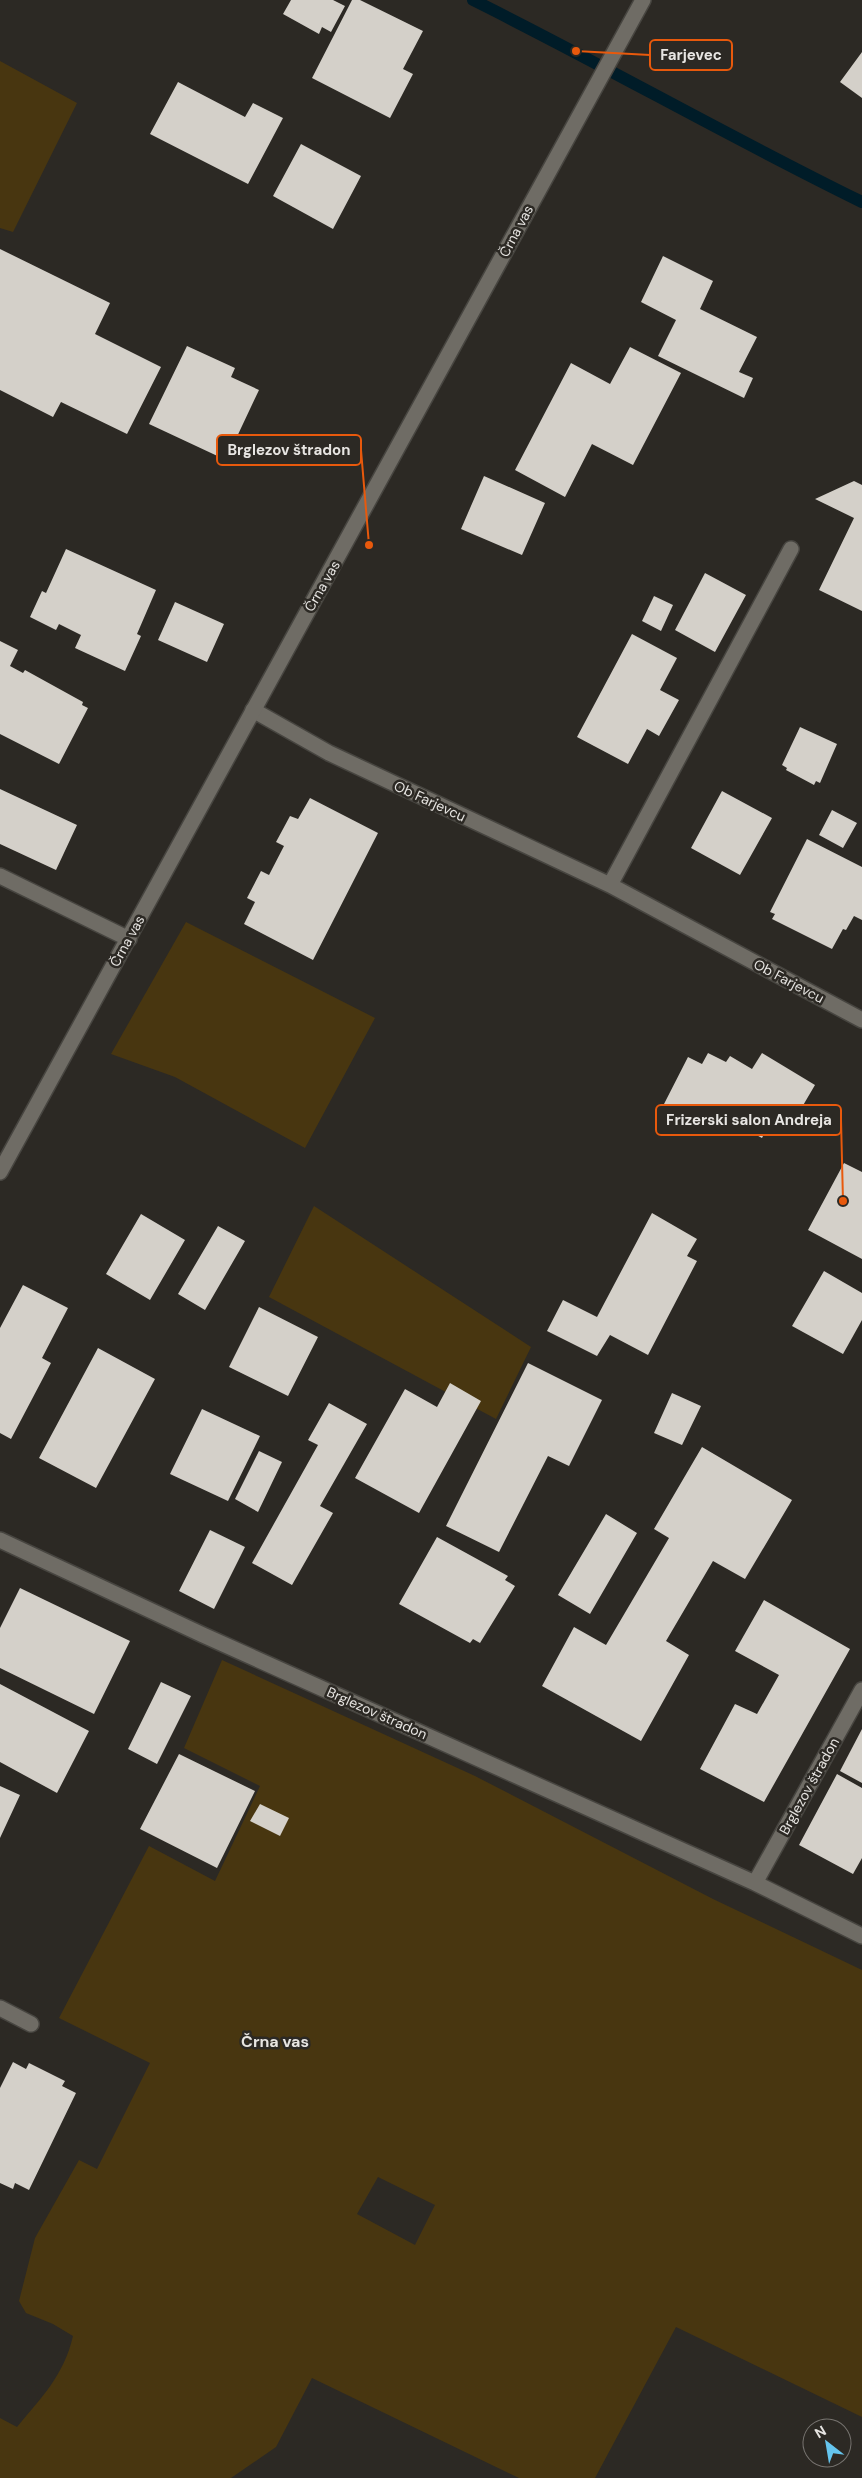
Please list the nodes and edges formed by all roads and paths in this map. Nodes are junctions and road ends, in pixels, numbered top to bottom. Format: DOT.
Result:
graph roads {
  1 [pos="643,0"];
  2 [pos="791,549"];
  3 [pos="253,710"];
  4 [pos="0,876"];
  5 [pos="610,886"];
  6 [pos="128,940"];
  7 [pos="862,1020"];
  8 [pos="0,1172"];
  9 [pos="0,1540"];
  10 [pos="862,1690"];
  11 [pos="755,1883"];
  12 [pos="862,1936"];
  13 [pos="0,2008"];
  14 [pos="31,2024"];
  1 -- 3 [label="street, Črna vas"];
  2 -- 5 [label="street"];
  3 -- 5 [label="street, Ob Farjevcu"];
  3 -- 6 [label="street, Črna vas"];
  4 -- 6 [label="street"];
  5 -- 7 [label="street, Ob Farjevcu"];
  6 -- 8 [label="street, Črna vas"];
  9 -- 11 [label="street, Brglezov štradon"];
  10 -- 11 [label="street, Brglezov štradon"];
  11 -- 12 [label="street, Brglezov štradon"];
  13 -- 14 [label="street"];
}
